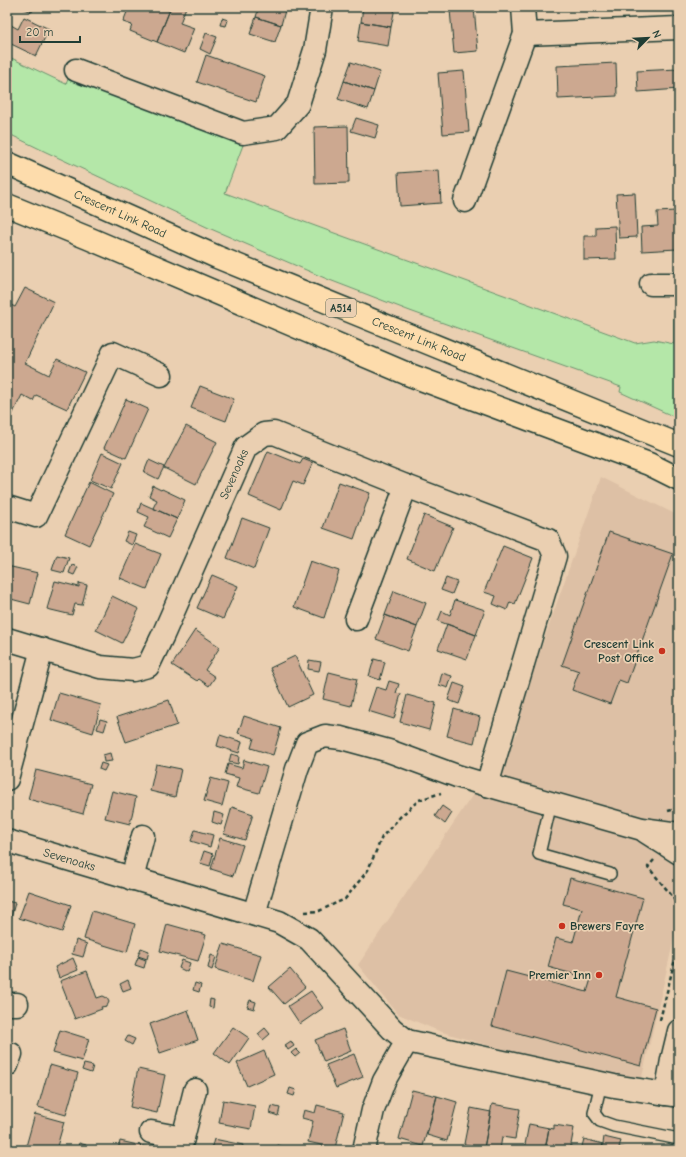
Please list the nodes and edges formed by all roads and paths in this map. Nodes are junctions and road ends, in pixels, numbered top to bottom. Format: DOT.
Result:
graph roads {
  1 [pos="322,7"];
  2 [pos="523,7"];
  3 [pos="679,28"];
  4 [pos="525,34"];
  5 [pos="76,70"];
  6 [pos="7,163"];
  7 [pos="465,201"];
  8 [pos="7,205"];
  9 [pos="651,284"];
  10 [pos="679,284"];
  11 [pos="161,375"];
  12 [pos="679,445"];
  13 [pos="679,479"];
  14 [pos="406,486"];
  15 [pos="7,507"];
  16 [pos="356,619"];
  17 [pos="7,638"];
  18 [pos="42,649"];
  19 [pos="7,779"];
  20 [pos="487,785"];
  21 [pos="447,790"];
  22 [pos="551,803"];
  23 [pos="679,808"];
  24 [pos="668,810"];
  25 [pos="642,829"];
  26 [pos="679,834"];
  27 [pos="143,836"];
  28 [pos="7,841"];
  29 [pos="679,853"];
  30 [pos="648,867"];
  31 [pos="610,874"];
  32 [pos="139,881"];
  33 [pos="298,913"];
  34 [pos="679,913"];
  35 [pos="254,914"];
  36 [pos="679,943"];
  37 [pos="669,1029"];
  38 [pos="407,1041"];
  39 [pos="601,1083"];
  40 [pos="195,1090"];
  41 [pos="672,1095"];
  42 [pos="151,1132"];
  43 [pos="679,1139"];
  44 [pos="182,1144"];
  45 [pos="364,1150"];
  1 -- 5 [label="street"];
  2 -- 4 [label="street"];
  3 -- 4 [label="street"];
  4 -- 7 [label="street"];
  6 -- 12 [label="highway, Crescent Link Road / A514"];
  8 -- 13 [label="highway"];
  9 -- 10 [label="street"];
  11 -- 15 [label="street"];
  14 -- 16 [label="street"];
  14 -- 18 [label="street, Sevenoaks"];
  14 -- 20 [label="street, Sevenoaks"];
  17 -- 18 [label="street, Sevenoaks"];
  18 -- 19 [label="street"];
  20 -- 22 [label="street"];
  20 -- 35 [label="street"];
  21 -- 33 [label="path"];
  22 -- 25 [label="street"];
  22 -- 31 [label="lane"];
  23 -- 24 [label="path"];
  25 -- 26 [label="street"];
  25 -- 29 [label="street"];
  27 -- 32 [label="street"];
  28 -- 32 [label="street, Sevenoaks"];
  30 -- 34 [label="path"];
  32 -- 35 [label="street, Sevenoaks"];
  35 -- 38 [label="street, Sevenoaks"];
  36 -- 37 [label="path"];
  37 -- 41 [label="street"];
  38 -- 39 [label="street"];
  38 -- 45 [label="street"];
  39 -- 41 [label="street"];
  39 -- 43 [label="lane"];
  40 -- 44 [label="street"];
  42 -- 44 [label="street"];
}
